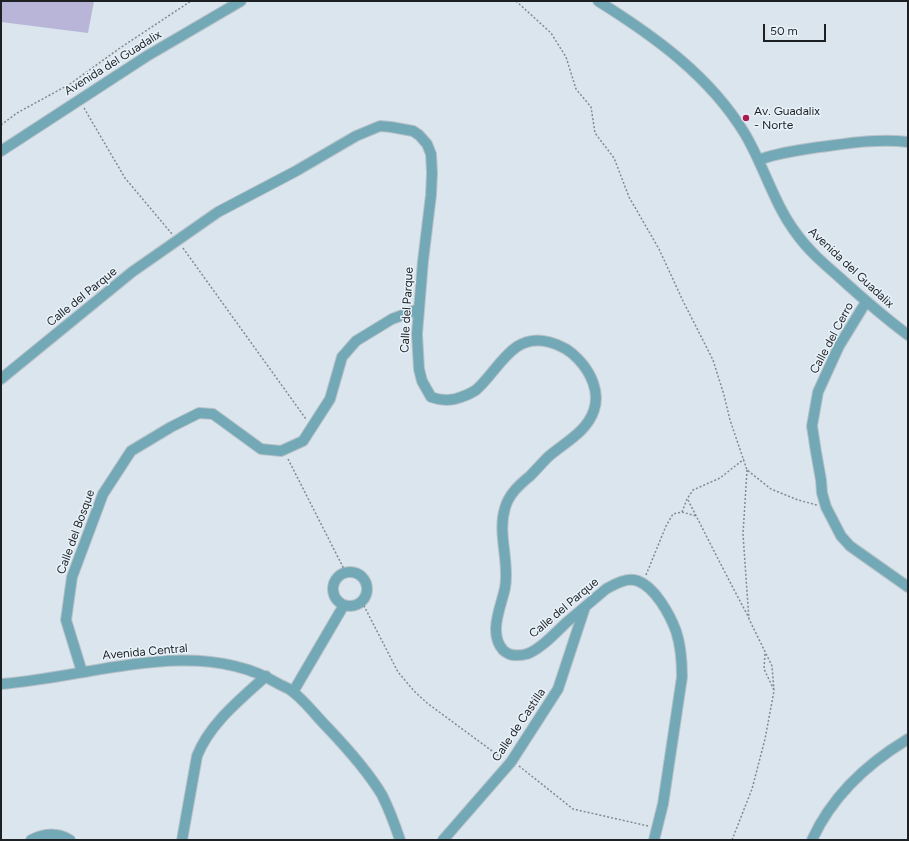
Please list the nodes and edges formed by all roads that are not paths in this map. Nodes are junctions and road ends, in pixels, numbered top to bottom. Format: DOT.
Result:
graph roads {
  1 [pos="241,1"];
  2 [pos="598,1"];
  3 [pos="908,142"];
  4 [pos="1,150"];
  5 [pos="759,160"];
  6 [pos="866,302"];
  7 [pos="419,309"];
  8 [pos="908,335"];
  9 [pos="1,379"];
  10 [pos="908,587"];
  11 [pos="344,606"];
  12 [pos="585,607"];
  13 [pos="82,672"];
  14 [pos="266,676"];
  15 [pos="1,684"];
  16 [pos="293,692"];
  17 [pos="908,739"];
  18 [pos="31,840"];
  19 [pos="70,840"];
  20 [pos="182,840"];
  21 [pos="400,840"];
  22 [pos="444,840"];
  23 [pos="654,840"];
  24 [pos="812,840"];
  1 -- 4 [label="street, Avenida del Guadalix"];
  2 -- 5 [label="street, Avenida del Guadalix"];
  3 -- 5 [label="street"];
  5 -- 6 [label="street, Avenida del Guadalix"];
  6 -- 8 [label="street, Avenida del Guadalix"];
  6 -- 10 [label="street, Calle del Cerro"];
  7 -- 9 [label="street, Calle del Parque"];
  7 -- 12 [label="street, Calle del Parque"];
  7 -- 13 [label="street, Calle del Bosque"];
  11 -- 11 [label="street"];
  11 -- 16 [label="street"];
  12 -- 22 [label="street, Calle de Castilla"];
  12 -- 23 [label="street, Calle del Parque"];
  13 -- 14 [label="street, Avenida Central"];
  13 -- 15 [label="street, Avenida Central"];
  14 -- 16 [label="street, Avenida Central"];
  14 -- 20 [label="street"];
  16 -- 21 [label="street, Avenida Central"];
  17 -- 24 [label="street"];
  18 -- 19 [label="street"];
}
